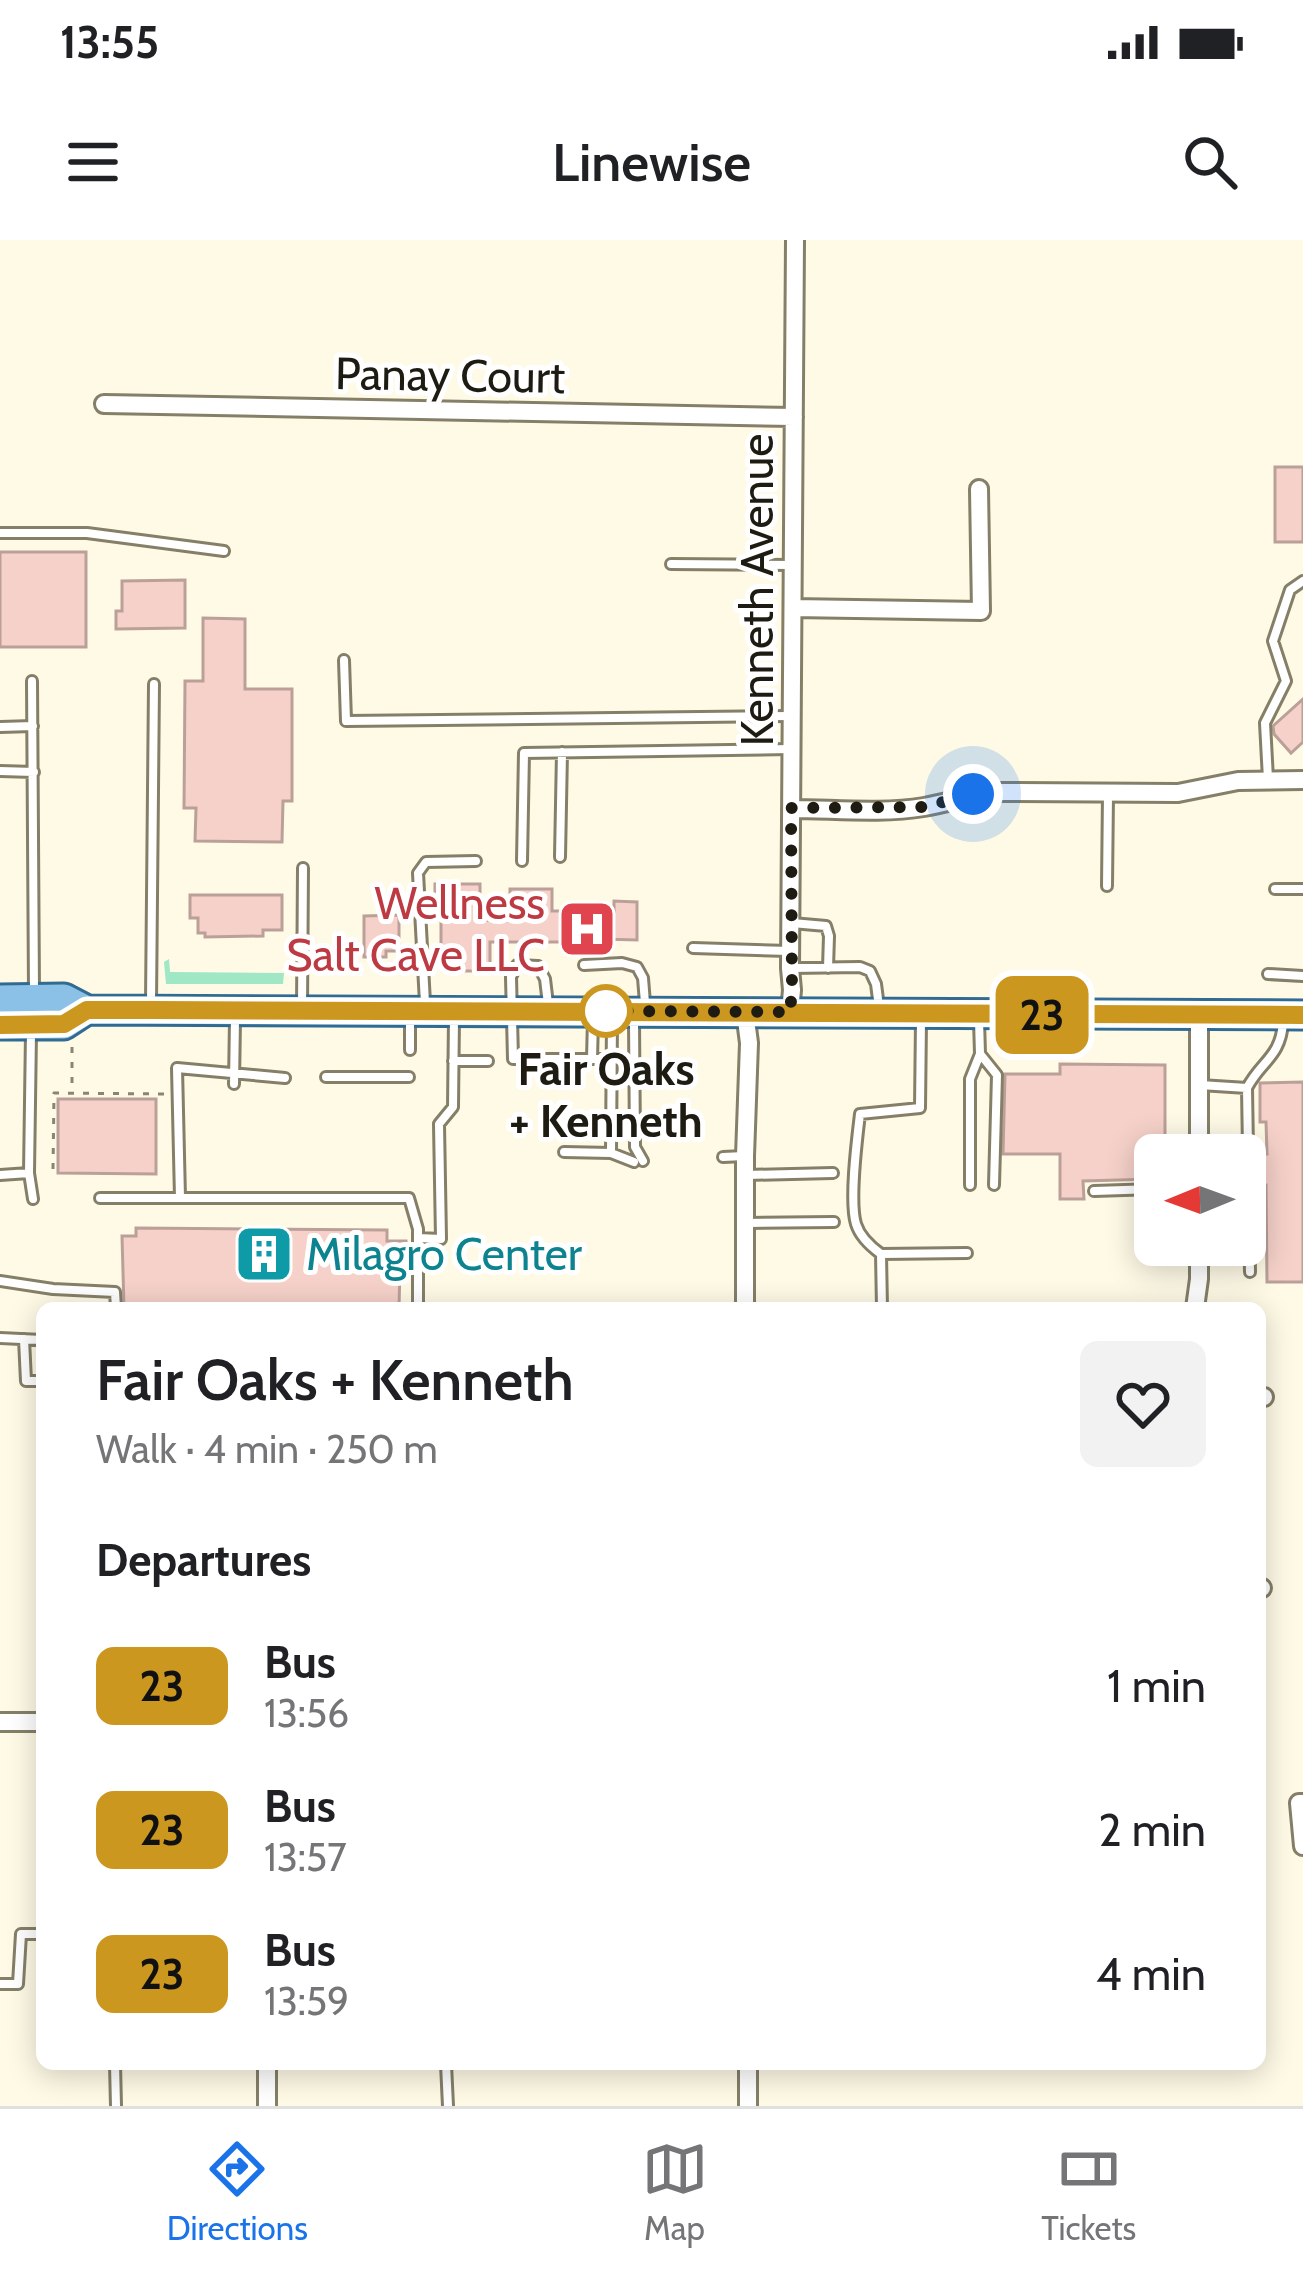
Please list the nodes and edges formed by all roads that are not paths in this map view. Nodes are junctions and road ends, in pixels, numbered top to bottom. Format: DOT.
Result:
graph roads {
  1 [pos="796,240"];
  2 [pos="104,404"];
  3 [pos="794,417"];
  4 [pos="979,488"];
  5 [pos="0,532"];
  6 [pos="224,551"];
  7 [pos="671,564"];
  8 [pos="793,565"];
  9 [pos="1303,581"];
  10 [pos="793,608"];
  11 [pos="344,660"];
  12 [pos="32,681"];
  13 [pos="154,684"];
  14 [pos="792,716"];
  15 [pos="33,726"];
  16 [pos="0,727"];
  17 [pos="792,749"];
  18 [pos="562,752"];
  19 [pos="0,771"];
  20 [pos="34,772"];
  21 [pos="1269,780"];
  22 [pos="1303,781"];
  23 [pos="1108,793"];
  24 [pos="791,808"];
  25 [pos="560,857"];
  26 [pos="476,861"];
  27 [pos="522,861"];
  28 [pos="303,868"];
  29 [pos="1107,886"];
  30 [pos="1275,889"];
  31 [pos="1303,889"];
  32 [pos="790,922"];
  33 [pos="693,948"];
  34 [pos="790,959"];
  35 [pos="584,965"];
  36 [pos="828,968"];
  37 [pos="1268,974"];
  38 [pos="1303,976"];
  39 [pos="0,999"];
  40 [pos="236,1009"];
  41 [pos="302,1009"];
  42 [pos="151,1010"];
  43 [pos="429,1010"];
  44 [pos="513,1010"];
  45 [pos="549,1010"];
  46 [pos="621,1011"];
  47 [pos="33,1012"];
  48 [pos="745,1012"];
  49 [pos="790,1012"];
  50 [pos="880,1012"];
  51 [pos="921,1012"];
  52 [pos="1199,1014"];
  53 [pos="979,1015"];
  54 [pos="1293,1015"];
  55 [pos="0,1025"];
  56 [pos="410,1050"];
  57 [pos="980,1054"];
  58 [pos="592,1059"];
  59 [pos="612,1059"];
  60 [pos="453,1061"];
  61 [pos="488,1061"];
  62 [pos="326,1077"];
  63 [pos="410,1077"];
  64 [pos="285,1078"];
  65 [pos="234,1079"];
  66 [pos="1199,1085"];
  67 [pos="1246,1088"];
  68 [pos="1199,1134"];
  69 [pos="1247,1134"];
  70 [pos="564,1152"];
  71 [pos="611,1153"];
  72 [pos="723,1157"];
  73 [pos="745,1165"];
  74 [pos="29,1173"];
  75 [pos="833,1173"];
  76 [pos="0,1175"];
  77 [pos="970,1185"];
  78 [pos="994,1185"];
  79 [pos="1134,1190"];
  80 [pos="1094,1191"];
  81 [pos="33,1198"];
  82 [pos="100,1198"];
  83 [pos="180,1198"];
  84 [pos="834,1222"];
  85 [pos="745,1223"];
  86 [pos="418,1238"];
  87 [pos="967,1252"];
  88 [pos="881,1254"];
  89 [pos="1199,1266"];
  90 [pos="1250,1266"];
  91 [pos="1250,1272"];
  92 [pos="0,1281"];
  93 [pos="116,1302"];
  94 [pos="418,1302"];
  95 [pos="745,1302"];
  96 [pos="882,1302"];
  97 [pos="1196,1302"];
  98 [pos="0,1338"];
  99 [pos="24,1339"];
  100 [pos="36,1340"];
  101 [pos="36,1381"];
  102 [pos="0,1722"];
  103 [pos="36,1722"];
  104 [pos="1303,1803"];
  105 [pos="1303,1846"];
  106 [pos="36,1934"];
  107 [pos="0,1984"];
  108 [pos="115,2070"];
  109 [pos="267,2070"];
  110 [pos="446,2070"];
  111 [pos="748,2070"];
  112 [pos="116,2106"];
  113 [pos="267,2106"];
  114 [pos="448,2106"];
  115 [pos="748,2106"];
  1 -- 3 [label="street, Kenneth Avenue"];
  2 -- 3 [label="street, Panay Court"];
  3 -- 8 [label="street, Kenneth Avenue"];
  4 -- 10 [label="street"];
  5 -- 6 [label="lane"];
  7 -- 8 [label="lane"];
  8 -- 10 [label="street, Kenneth Avenue"];
  9 -- 21 [label="lane"];
  10 -- 14 [label="street, Kenneth Avenue"];
  11 -- 14 [label="lane"];
  12 -- 15 [label="lane"];
  13 -- 42 [label="lane"];
  14 -- 17 [label="street, Kenneth Avenue"];
  15 -- 16 [label="lane"];
  15 -- 20 [label="lane"];
  17 -- 18 [label="lane"];
  17 -- 24 [label="street, Kenneth Avenue"];
  18 -- 25 [label="lane"];
  18 -- 27 [label="lane"];
  19 -- 20 [label="lane"];
  20 -- 47 [label="lane"];
  21 -- 22 [label="street"];
  21 -- 23 [label="street"];
  23 -- 24 [label="street"];
  23 -- 29 [label="lane"];
  24 -- 32 [label="street, Kenneth Avenue"];
  26 -- 43 [label="lane"];
  28 -- 41 [label="lane"];
  30 -- 31 [label="lane"];
  32 -- 34 [label="street, Kenneth Avenue"];
  32 -- 36 [label="lane"];
  33 -- 34 [label="lane"];
  34 -- 36 [label="lane"];
  34 -- 49 [label="street, Kenneth Avenue"];
  35 -- 46 [label="lane"];
  36 -- 50 [label="lane"];
  37 -- 38 [label="lane"];
  39 -- 47 [label="main road"];
  40 -- 41 [label="main road"];
  40 -- 42 [label="main road"];
  40 -- 65 [label="lane"];
  41 -- 43 [label="main road"];
  42 -- 47 [label="main road"];
  43 -- 44 [label="main road"];
  43 -- 56 [label="lane"];
  43 -- 60 [label="lane"];
  44 -- 45 [label="main road"];
  44 -- 45 [label="lane"];
  44 -- 58 [label="lane"];
  45 -- 46 [label="main road"];
  46 -- 48 [label="main road"];
  46 -- 58 [label="lane"];
  46 -- 59 [label="lane"];
  46 -- 71 [label="lane"];
  47 -- 55 [label="main road"];
  47 -- 74 [label="lane"];
  48 -- 49 [label="main road"];
  48 -- 73 [label="street"];
  49 -- 50 [label="main road"];
  50 -- 51 [label="main road"];
  51 -- 53 [label="main road"];
  51 -- 88 [label="lane"];
  52 -- 53 [label="main road"];
  52 -- 54 [label="main road"];
  52 -- 66 [label="street"];
  53 -- 57 [label="lane"];
  54 -- 67 [label="lane"];
  57 -- 77 [label="lane"];
  57 -- 78 [label="lane"];
  58 -- 59 [label="lane"];
  59 -- 71 [label="lane"];
  60 -- 61 [label="lane"];
  60 -- 86 [label="lane"];
  62 -- 63 [label="lane"];
  64 -- 65 [label="lane"];
  65 -- 83 [label="lane"];
  66 -- 67 [label="lane"];
  66 -- 68 [label="street"];
  67 -- 69 [label="lane"];
  70 -- 71 [label="lane"];
  72 -- 73 [label="lane"];
  73 -- 75 [label="lane"];
  73 -- 85 [label="street"];
  74 -- 76 [label="lane"];
  74 -- 81 [label="lane"];
  79 -- 80 [label="lane"];
  82 -- 83 [label="lane"];
  83 -- 86 [label="lane"];
  84 -- 85 [label="lane"];
  85 -- 95 [label="street"];
  86 -- 94 [label="lane"];
  87 -- 88 [label="lane"];
  88 -- 96 [label="lane"];
  89 -- 97 [label="street"];
  90 -- 91 [label="lane"];
  92 -- 93 [label="lane"];
  98 -- 99 [label="lane"];
  99 -- 100 [label="lane"];
  99 -- 101 [label="lane"];
  102 -- 103 [label="street"];
  104 -- 105 [label="street"];
  106 -- 107 [label="lane"];
  108 -- 112 [label="lane"];
  109 -- 113 [label="street"];
  110 -- 114 [label="lane"];
  111 -- 115 [label="street"];
}
